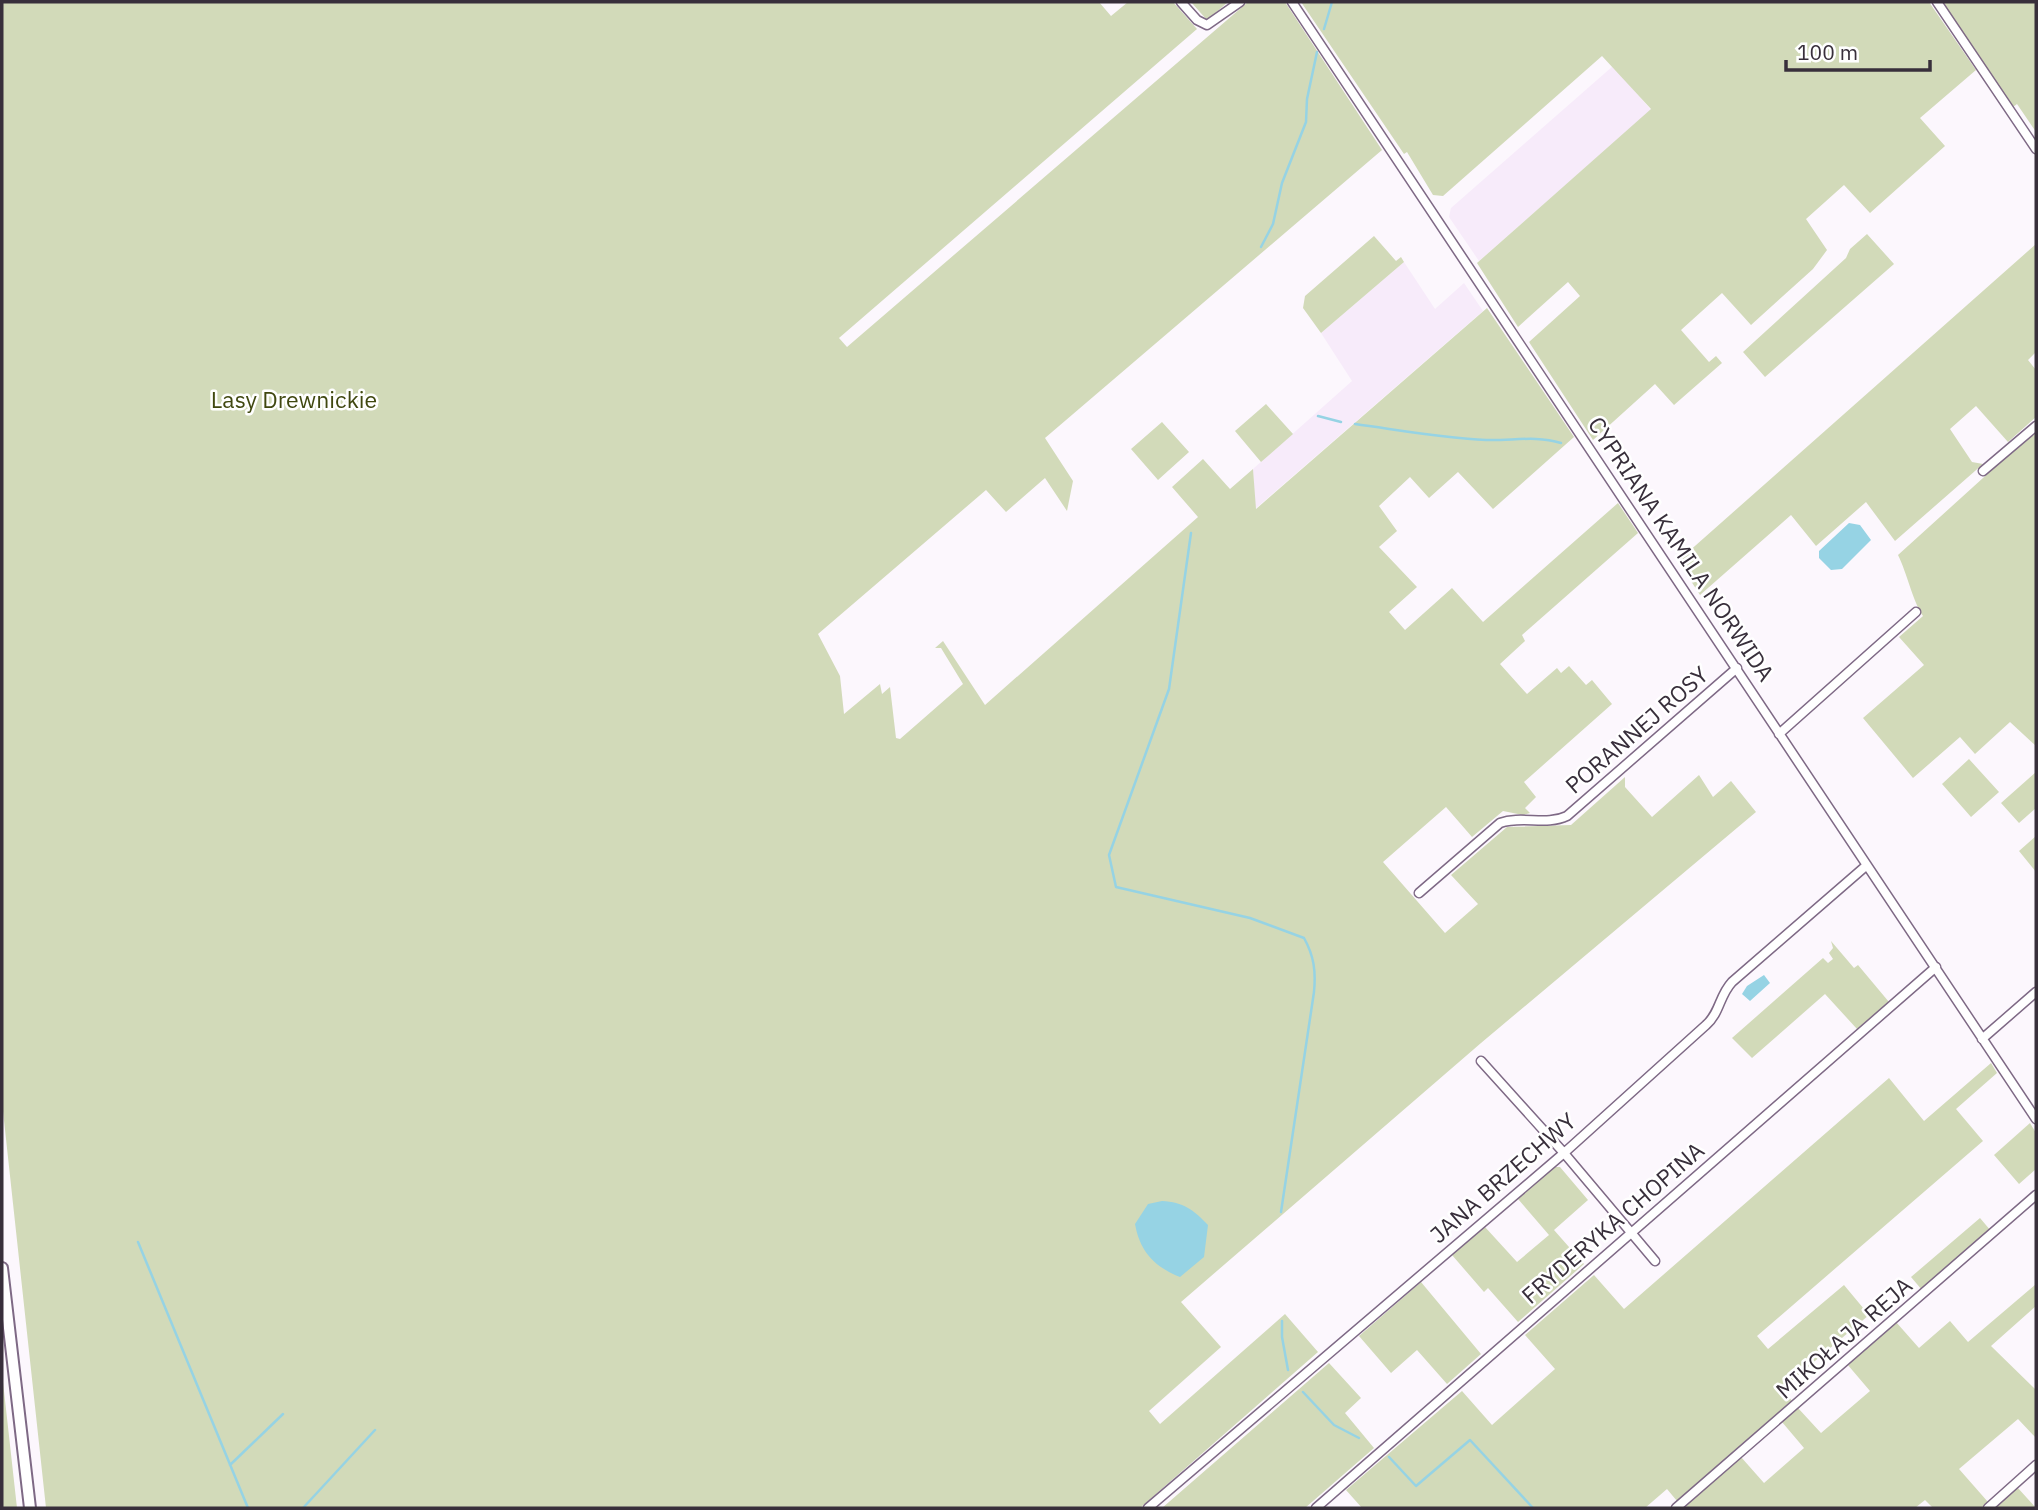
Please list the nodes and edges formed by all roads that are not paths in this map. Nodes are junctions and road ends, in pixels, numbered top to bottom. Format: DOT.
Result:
graph roads {
  1 [pos="1181,2"];
  2 [pos="1240,2"];
  3 [pos="1292,2"];
  4 [pos="1937,2"];
  5 [pos="2036,149"];
  6 [pos="2036,426"];
  7 [pos="1983,471"];
  8 [pos="1916,612"];
  9 [pos="1737,668"];
  10 [pos="1779,734"];
  11 [pos="1867,865"];
  12 [pos="1419,893"];
  13 [pos="1936,967"];
  14 [pos="2036,992"];
  15 [pos="1982,1039"];
  16 [pos="1481,1061"];
  17 [pos="2036,1119"];
  18 [pos="1564,1153"];
  19 [pos="2036,1195"];
  20 [pos="1631,1233"];
  21 [pos="1654,1261"];
  22 [pos="2,1268"];
  23 [pos="2036,1465"];
  24 [pos="30,1508"];
  25 [pos="1148,1508"];
  26 [pos="1316,1508"];
  27 [pos="1676,1508"];
  28 [pos="1988,1508"];
  1 -- 2 [label="street"];
  3 -- 9 [label="street, CYPRIANA KAMILA NORWIDA"];
  4 -- 5 [label="street"];
  6 -- 7 [label="street"];
  8 -- 10 [label="street"];
  9 -- 10 [label="street, CYPRIANA KAMILA NORWIDA"];
  9 -- 12 [label="street, PORANNEJ ROSY"];
  10 -- 11 [label="street, CYPRIANA KAMILA NORWIDA"];
  11 -- 13 [label="street, CYPRIANA KAMILA NORWIDA"];
  11 -- 18 [label="street, JANA BRZECHWY"];
  13 -- 15 [label="street, CYPRIANA KAMILA NORWIDA"];
  13 -- 20 [label="street, FRYDERYKA CHOPINA"];
  14 -- 15 [label="street"];
  15 -- 17 [label="street, CYPRIANA KAMILA NORWIDA"];
  16 -- 18 [label="street"];
  18 -- 20 [label="street"];
  18 -- 25 [label="street, JANA BRZECHWY"];
  19 -- 27 [label="street, MIKOŁAJA REJA"];
  20 -- 21 [label="street"];
  20 -- 26 [label="street, FRYDERYKA CHOPINA"];
  22 -- 24 [label="main road"];
  23 -- 28 [label="street"];
}
